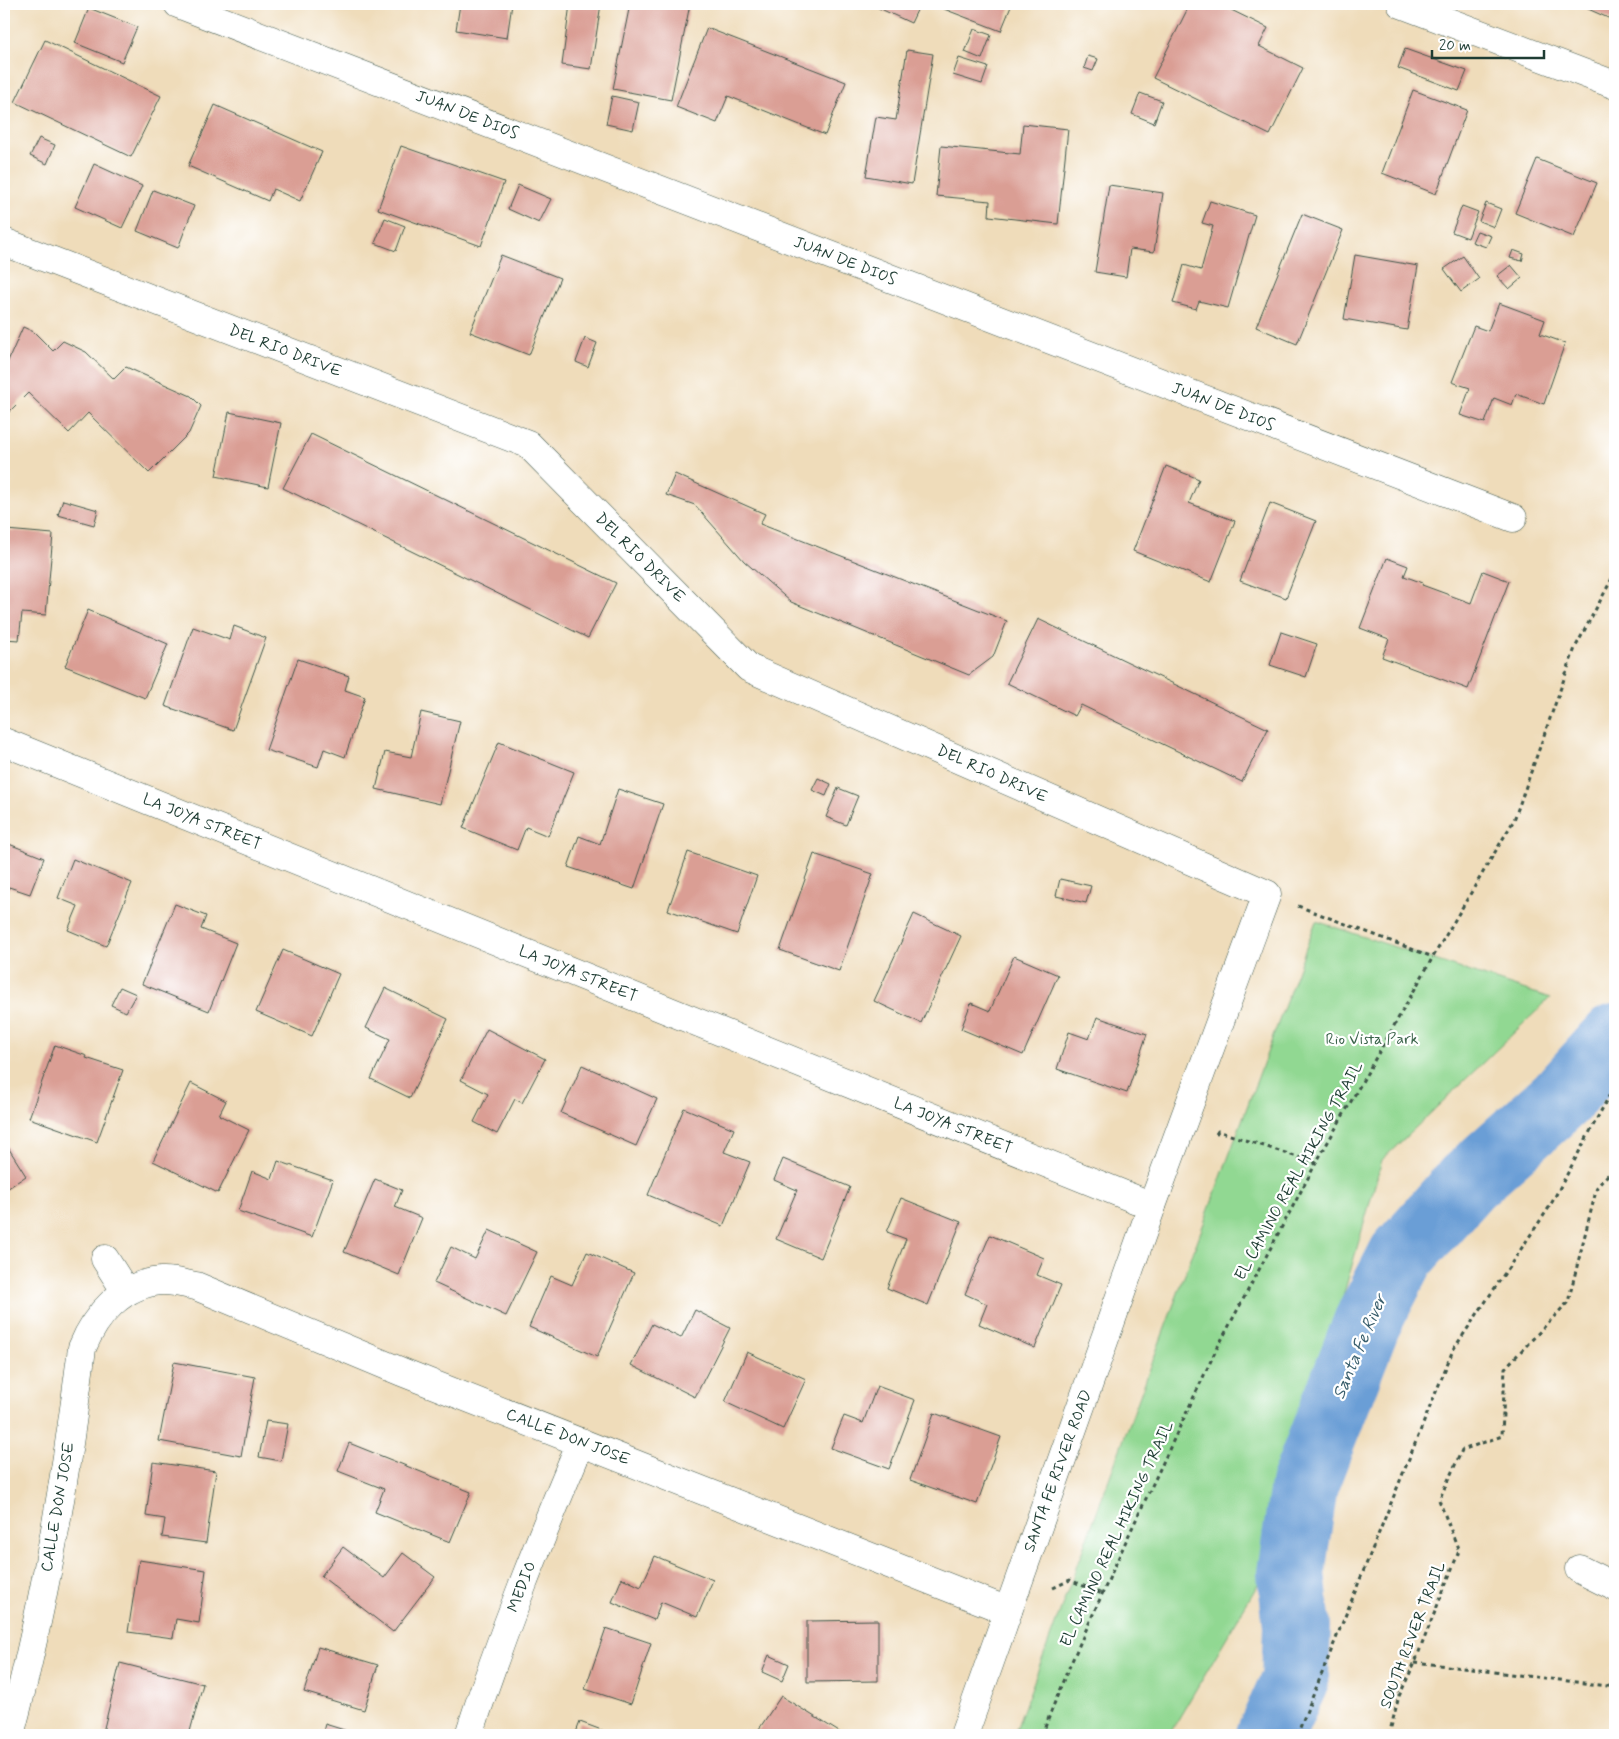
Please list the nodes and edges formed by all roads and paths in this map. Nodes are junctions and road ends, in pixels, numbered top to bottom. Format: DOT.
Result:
graph roads {
  1 [pos="178,4"];
  2 [pos="1401,4"];
  3 [pos="1615,85"];
  4 [pos="4,242"];
  5 [pos="1513,518"];
  6 [pos="1615,573"];
  7 [pos="4,742"];
  8 [pos="1267,894"];
  9 [pos="1433,957"];
  10 [pos="1615,1085"];
  11 [pos="1212,1139"];
  12 [pos="1316,1163"];
  13 [pos="1615,1167"];
  14 [pos="1152,1206"];
  15 [pos="105,1259"];
  16 [pos="126,1292"];
  17 [pos="581,1442"];
  18 [pos="1579,1569"];
  19 [pos="1615,1587"];
  20 [pos="1102,1594"];
  21 [pos="1008,1610"];
  22 [pos="1415,1662"];
  23 [pos="1615,1687"];
  24 [pos="10,1735"];
  25 [pos="469,1735"];
  26 [pos="964,1735"];
  27 [pos="1042,1735"];
  28 [pos="1297,1735"];
  29 [pos="1389,1735"];
  1 -- 5 [label="street, JUAN DE DIOS"];
  2 -- 3 [label="street"];
  4 -- 8 [label="street, DEL RIO DRIVE"];
  6 -- 9 [label="path, EL CAMINO REAL HIKING TRAIL"];
  7 -- 14 [label="street, LA JOYA STREET"];
  8 -- 9 [label="path"];
  8 -- 14 [label="street, SANTA FE RIVER ROAD"];
  9 -- 12 [label="path, EL CAMINO REAL HIKING TRAIL"];
  10 -- 28 [label="path"];
  11 -- 12 [label="path"];
  12 -- 20 [label="path, EL CAMINO REAL HIKING TRAIL"];
  13 -- 22 [label="path, SOUTH RIVER TRAIL"];
  14 -- 21 [label="street, SANTA FE RIVER ROAD"];
  15 -- 16 [label="street"];
  16 -- 17 [label="street, CALLE DON JOSE"];
  16 -- 24 [label="street, CALLE DON JOSE"];
  17 -- 21 [label="street, CALLE DON JOSE"];
  17 -- 25 [label="street, MEDIO"];
  18 -- 19 [label="street"];
  20 -- 21 [label="path"];
  20 -- 27 [label="path, EL CAMINO REAL HIKING TRAIL"];
  21 -- 26 [label="street, SANTA FE RIVER ROAD"];
  22 -- 23 [label="path"];
  22 -- 29 [label="path, SOUTH RIVER TRAIL"];
}
